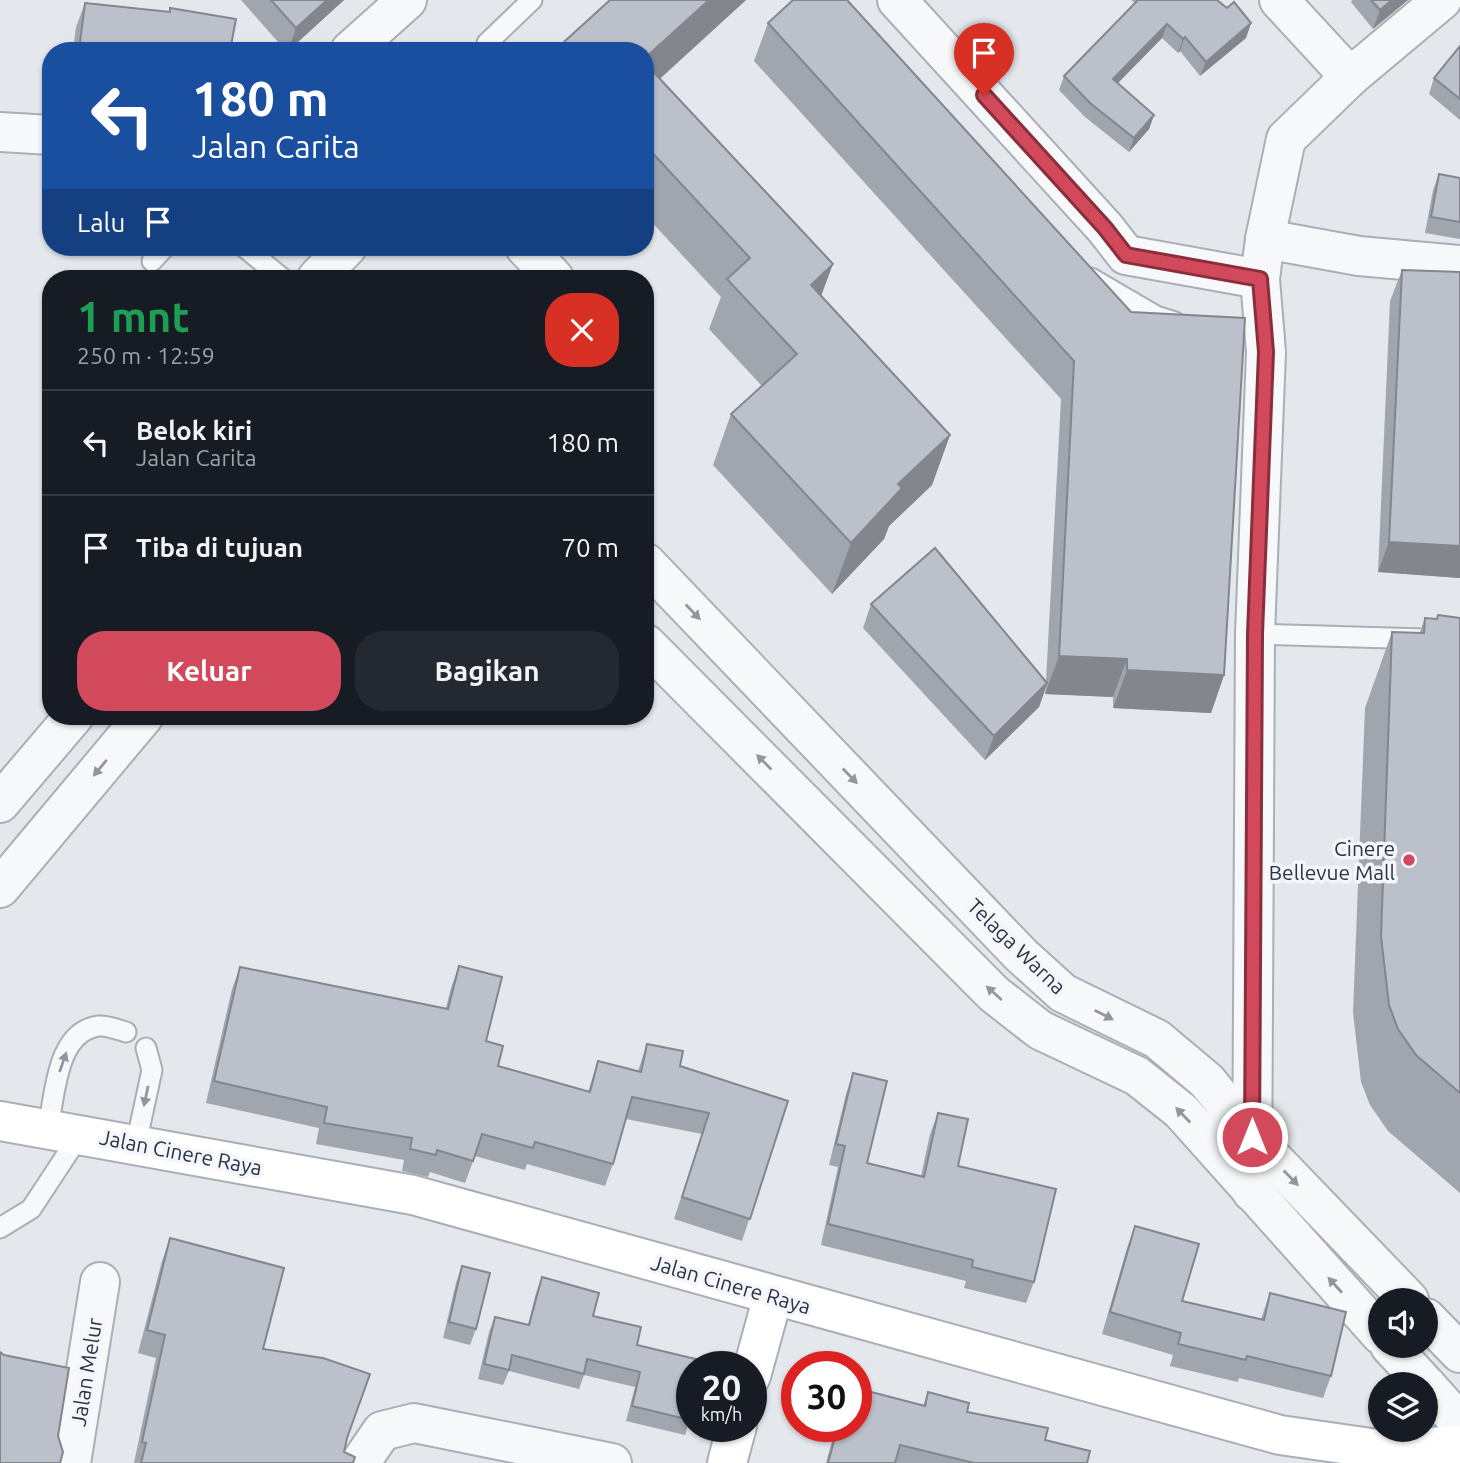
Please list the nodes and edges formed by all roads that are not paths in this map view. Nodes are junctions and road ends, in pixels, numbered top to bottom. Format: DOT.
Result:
graph roads {
  1 [pos="407,0"];
  2 [pos="532,0"];
  3 [pos="897,0"];
  4 [pos="1279,0"];
  5 [pos="1442,0"];
  6 [pos="360,42"];
  7 [pos="488,42"];
  8 [pos="1350,77"];
  9 [pos="0,132"];
  10 [pos="42,134"];
  11 [pos="1265,239"];
  12 [pos="1126,255"];
  13 [pos="255,256"];
  14 [pos="338,256"];
  15 [pos="533,256"];
  16 [pos="1076,263"];
  17 [pos="1460,265"];
  18 [pos="272,270"];
  19 [pos="325,270"];
  20 [pos="547,270"];
  21 [pos="1260,279"];
  22 [pos="1095,283"];
  23 [pos="1192,328"];
  24 [pos="654,571"];
  25 [pos="1255,634"];
  26 [pos="1460,640"];
  27 [pos="654,652"];
  28 [pos="66,725"];
  29 [pos="136,725"];
  30 [pos="0,803"];
  31 [pos="0,888"];
  32 [pos="127,1032"];
  33 [pos="146,1048"];
  34 [pos="0,1121"];
  35 [pos="64,1131"];
  36 [pos="1252,1137"];
  37 [pos="136,1144"];
  38 [pos="1252,1192"];
  39 [pos="0,1228"];
  40 [pos="100,1282"];
  41 [pos="1397,1288"];
  42 [pos="773,1296"];
  43 [pos="1368,1321"];
  44 [pos="1438,1330"];
  45 [pos="758,1351"];
  46 [pos="1460,1353"];
  47 [pos="1401,1358"];
  48 [pos="49,1367"];
  49 [pos="1414,1372"];
  50 [pos="85,1374"];
  51 [pos="1438,1398"];
  52 [pos="1460,1423"];
  53 [pos="733,1442"];
  54 [pos="1460,1445"];
  55 [pos="71,1463"];
  56 [pos="360,1463"];
  57 [pos="612,1463"];
  58 [pos="727,1463"];
  1 -- 6 [label="street"];
  2 -- 7 [label="lane"];
  3 -- 12 [label="street"];
  4 -- 8 [label="street"];
  5 -- 8 [label="street"];
  8 -- 11 [label="street"];
  9 -- 10 [label="street"];
  11 -- 17 [label="street"];
  11 -- 21 [label="street"];
  12 -- 21 [label="street"];
  12 -- 22 [label="lane"];
  13 -- 18 [label="lane"];
  14 -- 19 [label="street"];
  15 -- 20 [label="street"];
  16 -- 22 [label="lane"];
  21 -- 25 [label="street"];
  22 -- 23 [label="lane"];
  24 -- 36 [label="street, Telaga Warna, one-way"];
  25 -- 26 [label="lane"];
  25 -- 36 [label="street"];
  38 -- 27 [label="street, one-way"];
  28 -- 30 [label="street"];
  29 -- 31 [label="street, one-way"];
  35 -- 32 [label="lane, one-way"];
  33 -- 37 [label="lane, one-way"];
  34 -- 35 [label="main road, Jalan Cinere Raya"];
  35 -- 37 [label="main road, Jalan Cinere Raya"];
  35 -- 39 [label="lane"];
  36 -- 38 [label="street"];
  36 -- 41 [label="street, Telaga Warna, one-way"];
  37 -- 42 [label="main road, Jalan Cinere Raya"];
  43 -- 38 [label="street, one-way"];
  40 -- 50 [label="street, Jalan Melur"];
  42 -- 45 [label="main road"];
  42 -- 54 [label="main road, Jalan Cinere Raya"];
  44 -- 46 [label="street"];
  47 -- 49 [label="street"];
  48 -- 50 [label="street"];
  50 -- 55 [label="street, Jalan Melur"];
  51 -- 52 [label="street"];
  53 -- 58 [label="main road"];
  56 -- 57 [label="street"];
}
